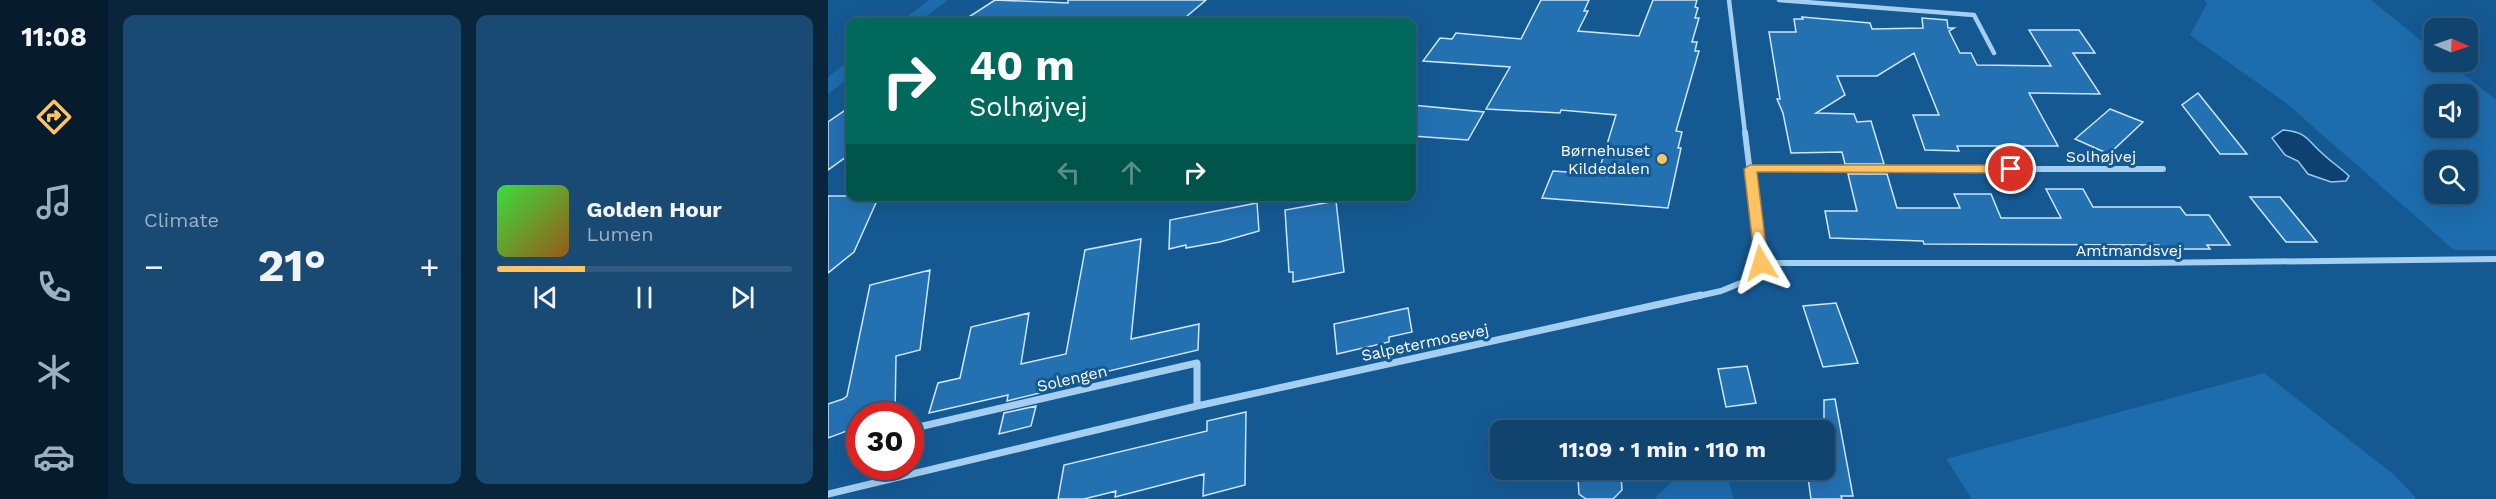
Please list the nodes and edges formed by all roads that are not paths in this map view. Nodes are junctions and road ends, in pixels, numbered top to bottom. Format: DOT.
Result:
graph roads {
  1 [pos="1730,0"];
  2 [pos="1779,0"];
  3 [pos="1867,0"];
  4 [pos="1869,6"];
  5 [pos="1994,53"];
  6 [pos="1750,169"];
  7 [pos="2163,169"];
  8 [pos="2496,259"];
  9 [pos="1761,263"];
  10 [pos="1197,406"];
  11 [pos="924,426"];
  12 [pos="828,494"];
  1 -- 6 [label="street"];
  2 -- 4 [label="street"];
  3 -- 4 [label="street"];
  4 -- 5 [label="street"];
  6 -- 7 [label="street, Solhøjvej"];
  6 -- 9 [label="street"];
  8 -- 9 [label="street, Amtmandsvej"];
  9 -- 10 [label="street, Salpetermosevej"];
  10 -- 11 [label="street, Solengen"];
  10 -- 12 [label="street, Salpetermosevej"];
}
